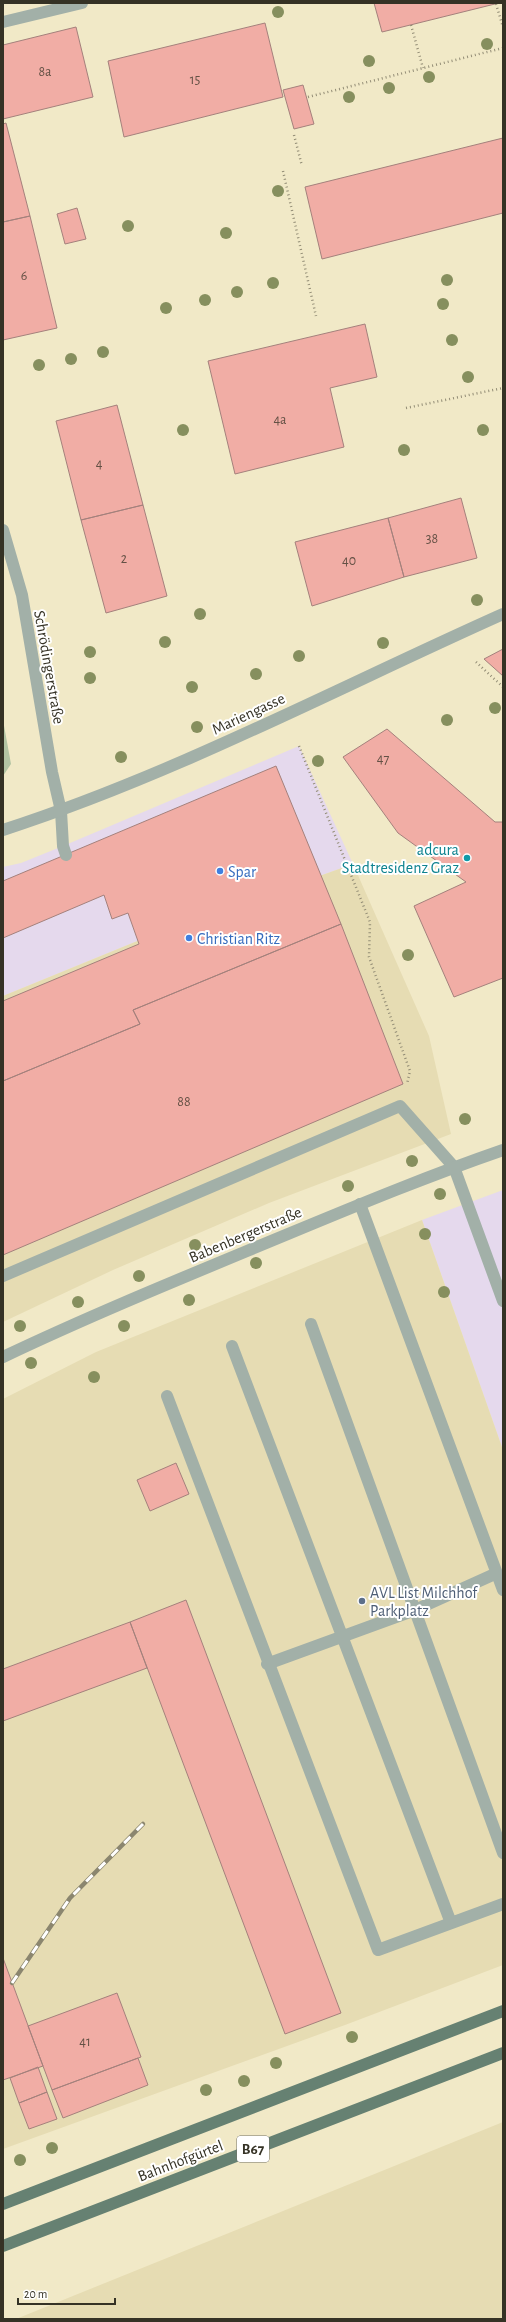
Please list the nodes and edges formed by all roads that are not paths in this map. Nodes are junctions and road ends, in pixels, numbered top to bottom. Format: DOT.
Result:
graph roads {
  1 [pos="82,3"];
  2 [pos="3,22"];
  3 [pos="3,530"];
  4 [pos="503,614"];
  5 [pos="61,811"];
  6 [pos="3,830"];
  7 [pos="66,855"];
  8 [pos="503,1150"];
  9 [pos="454,1167"];
  10 [pos="360,1204"];
  11 [pos="3,1276"];
  12 [pos="503,1301"];
  13 [pos="311,1324"];
  14 [pos="232,1346"];
  15 [pos="3,1357"];
  16 [pos="167,1396"];
  17 [pos="497,1573"];
  18 [pos="503,1590"];
  19 [pos="415,1610"];
  20 [pos="342,1636"];
  21 [pos="267,1664"];
  22 [pos="503,1853"];
  23 [pos="503,1904"];
  24 [pos="451,1923"];
  25 [pos="503,2011"];
  26 [pos="503,2053"];
  27 [pos="3,2204"];
  28 [pos="3,2246"];
  1 -- 2 [label="street"];
  3 -- 5 [label="street, Schrödingerstraße"];
  4 -- 5 [label="street, Mariengasse"];
  5 -- 6 [label="street, Mariengasse"];
  5 -- 7 [label="street, Schrödingerstraße"];
  8 -- 9 [label="street, Babenbergerstraße"];
  9 -- 10 [label="street, Babenbergerstraße"];
  9 -- 11 [label="street"];
  9 -- 12 [label="street"];
  10 -- 15 [label="street, Babenbergerstraße"];
  10 -- 17 [label="street"];
  13 -- 19 [label="street"];
  14 -- 20 [label="street"];
  16 -- 21 [label="street"];
  17 -- 18 [label="street"];
  17 -- 19 [label="street"];
  19 -- 20 [label="street"];
  19 -- 22 [label="street"];
  20 -- 21 [label="street"];
  20 -- 24 [label="street"];
  21 -- 24 [label="street"];
  23 -- 24 [label="street"];
  25 -- 27 [label="main road, Bahnhofgürtel / B67"];
  26 -- 28 [label="main road, Bahnhofgürtel / B67"];
}
